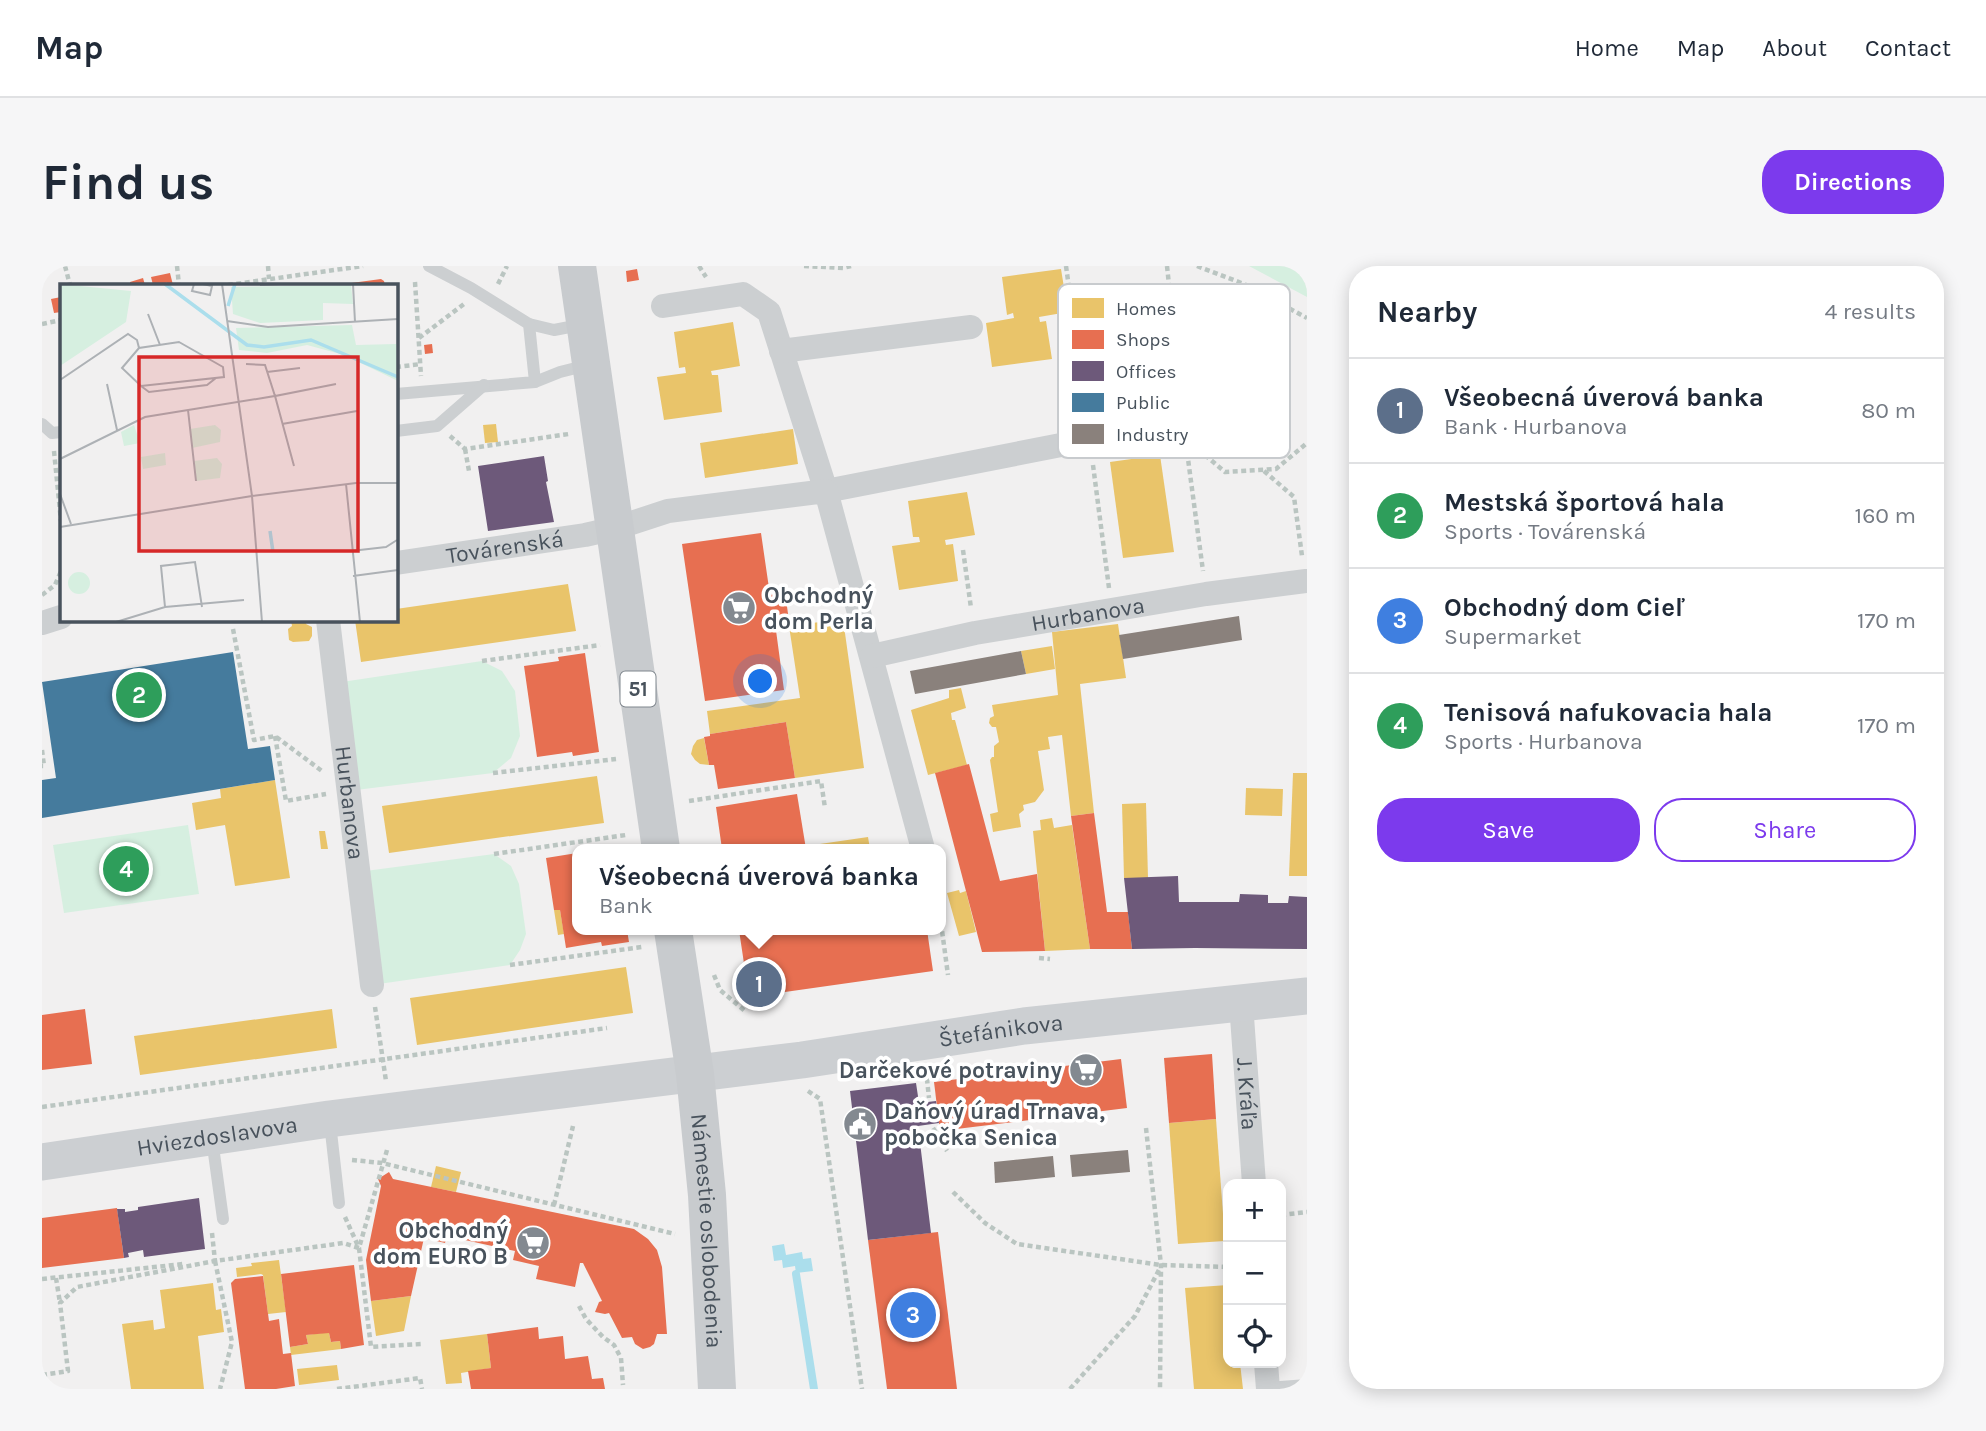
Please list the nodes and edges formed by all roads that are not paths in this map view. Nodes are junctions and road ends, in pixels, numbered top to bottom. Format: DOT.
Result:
graph roads {
  1 [pos="429,266"];
  2 [pos="577,266"];
  3 [pos="663,306"];
  4 [pos="529,324"];
  5 [pos="585,324"];
  6 [pos="971,327"];
  7 [pos="781,351"];
  8 [pos="591,364"];
  9 [pos="535,382"];
  10 [pos="485,385"];
  11 [pos="397,394"];
  12 [pos="42,424"];
  13 [pos="397,431"];
  14 [pos="58,435"];
  15 [pos="1058,452"];
  16 [pos="826,491"];
  17 [pos="616,528"];
  18 [pos="397,563"];
  19 [pos="1306,581"];
  20 [pos="60,617"];
  21 [pos="328,621"];
  22 [pos="42,623"];
  23 [pos="872,656"];
  24 [pos="660,844"];
  25 [pos="922,844"];
  26 [pos="658,938"];
  27 [pos="372,985"];
  28 [pos="1307,996"];
  29 [pos="1241,1003"];
  30 [pos="695,1074"];
  31 [pos="329,1119"];
  32 [pos="211,1135"];
  33 [pos="42,1162"];
  34 [pos="1254,1179"];
  35 [pos="339,1203"];
  36 [pos="217,1221"];
  37 [pos="1266,1368"];
  38 [pos="1307,1385"];
  39 [pos="717,1389"];
  40 [pos="1268,1389"];
  1 -- 4 [label="lane"];
  2 -- 5 [label="main road, 51"];
  3 -- 7 [label="street"];
  4 -- 5 [label="lane"];
  4 -- 9 [label="lane"];
  5 -- 8 [label="main road, 51"];
  6 -- 7 [label="street"];
  7 -- 16 [label="street"];
  8 -- 9 [label="lane"];
  8 -- 17 [label="main road, 51"];
  9 -- 10 [label="lane"];
  10 -- 11 [label="lane"];
  10 -- 13 [label="lane"];
  12 -- 14 [label="lane"];
  15 -- 16 [label="street"];
  16 -- 17 [label="street"];
  16 -- 23 [label="street"];
  17 -- 18 [label="street, Továrenská"];
  17 -- 24 [label="main road, 51"];
  19 -- 23 [label="street, Hurbanova"];
  20 -- 22 [label="street"];
  21 -- 27 [label="street, Hurbanova"];
  23 -- 25 [label="street"];
  26 -- 30 [label="main road"];
  28 -- 29 [label="main road, Štefánikova"];
  29 -- 30 [label="main road, Štefánikova"];
  29 -- 34 [label="street, J. Kráľa"];
  30 -- 31 [label="main road, Hviezdoslavova"];
  30 -- 39 [label="main road, Námestie oslobodenia"];
  31 -- 32 [label="main road, Hviezdoslavova"];
  31 -- 35 [label="lane"];
  32 -- 33 [label="main road, Hviezdoslavova"];
  32 -- 36 [label="lane"];
  37 -- 40 [label="street"];
  38 -- 40 [label="lane"];
}
